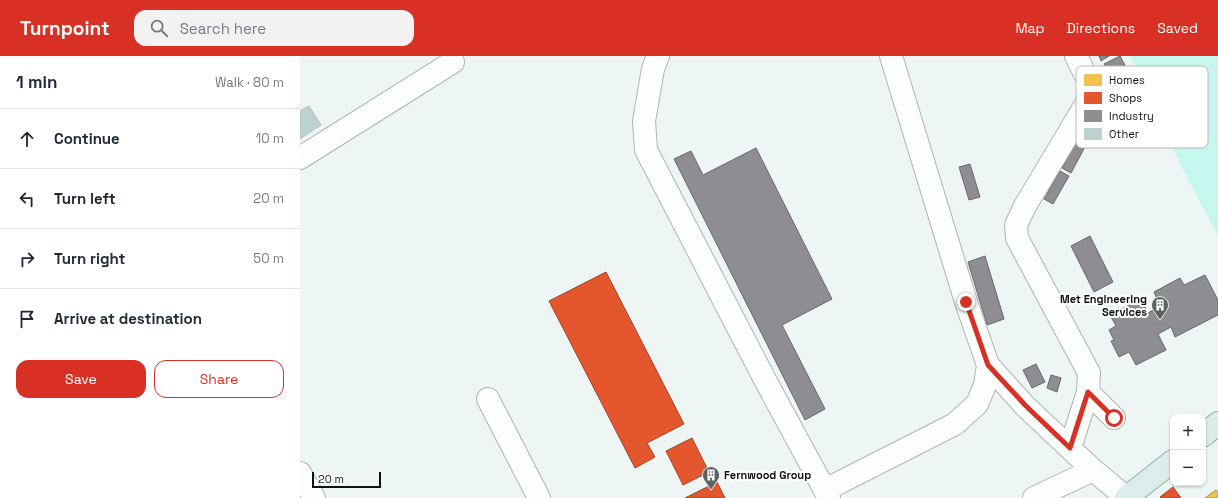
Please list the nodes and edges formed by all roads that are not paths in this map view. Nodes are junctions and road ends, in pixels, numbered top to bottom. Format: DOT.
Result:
graph roads {
  1 [pos="658,56"];
  2 [pos="891,56"];
  3 [pos="1076,56"];
  4 [pos="453,62"];
  5 [pos="1081,66"];
  6 [pos="1076,121"];
  7 [pos="300,158"];
  8 [pos="988,365"];
  9 [pos="1088,392"];
  10 [pos="488,399"];
  11 [pos="1114,418"];
  12 [pos="1218,423"];
  13 [pos="1206,433"];
  14 [pos="1070,448"];
  15 [pos="1170,463"];
  16 [pos="1093,470"];
  17 [pos="300,473"];
  18 [pos="827,494"];
  19 [pos="314,498"];
  20 [pos="539,498"];
  21 [pos="1034,498"];
  22 [pos="1126,498"];
  1 -- 18 [label="lane"];
  2 -- 8 [label="lane"];
  3 -- 5 [label="lane"];
  4 -- 7 [label="lane"];
  6 -- 9 [label="lane"];
  8 -- 14 [label="lane"];
  8 -- 18 [label="lane"];
  9 -- 11 [label="lane"];
  9 -- 14 [label="lane"];
  10 -- 20 [label="lane"];
  12 -- 13 [label="main road"];
  14 -- 16 [label="lane"];
  15 -- 22 [label="main road"];
  16 -- 21 [label="lane"];
  16 -- 22 [label="lane"];
  17 -- 19 [label="lane"];
}
